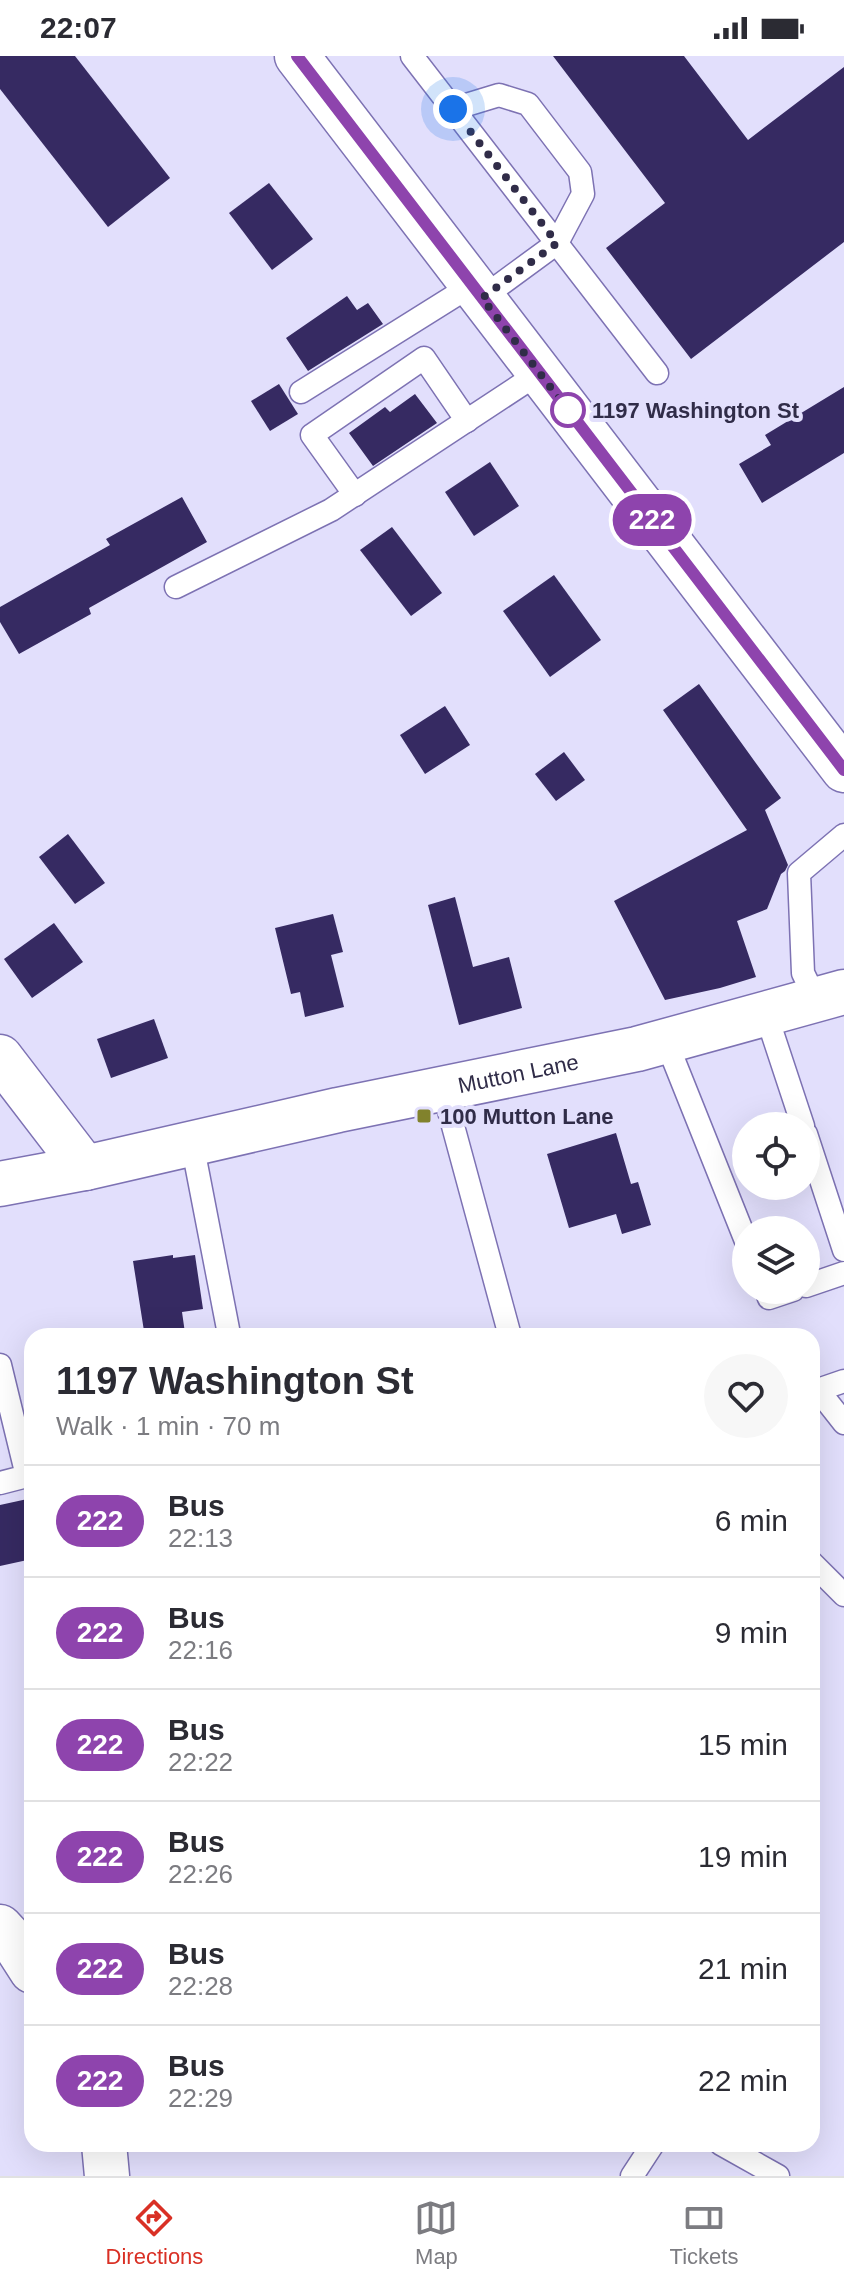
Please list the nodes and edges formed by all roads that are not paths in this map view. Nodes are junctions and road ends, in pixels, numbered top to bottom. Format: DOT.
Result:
graph roads {
  1 [pos="297,56"];
  2 [pos="412,56"];
  3 [pos="453,109"];
  4 [pos="557,243"];
  5 [pos="477,292"];
  6 [pos="539,373"];
  7 [pos="657,373"];
  8 [pos="301,392"];
  9 [pos="467,421"];
  10 [pos="355,495"];
  11 [pos="176,587"];
  12 [pos="844,770"];
  13 [pos="844,835"];
  14 [pos="830,996"];
  15 [pos="766,1014"];
  16 [pos="666,1041"];
  17 [pos="0,1057"];
  18 [pos="443,1089"];
  19 [pos="798,1112"];
  20 [pos="192,1143"];
  21 [pos="85,1168"];
  22 [pos="820,1177"];
  23 [pos="0,1184"];
  24 [pos="736,1216"];
  25 [pos="844,1250"];
  26 [pos="844,1273"];
  27 [pos="820,1281"];
  28 [pos="228,1328"];
  29 [pos="508,1328"];
  30 [pos="0,1365"];
  31 [pos="844,1381"];
  32 [pos="820,1389"];
  33 [pos="820,1397"];
  34 [pos="844,1423"];
  35 [pos="24,1454"];
  36 [pos="24,1477"];
  37 [pos="0,1483"];
  38 [pos="820,1571"];
  39 [pos="844,1595"];
  40 [pos="0,1927"];
  41 [pos="24,1959"];
  42 [pos="105,2152"];
  43 [pos="648,2152"];
  44 [pos="735,2152"];
  45 [pos="107,2176"];
  46 [pos="632,2176"];
  47 [pos="778,2176"];
  1 -- 5 [label="street"];
  2 -- 3 [label="lane"];
  3 -- 4 [label="lane"];
  3 -- 4 [label="lane"];
  4 -- 5 [label="lane"];
  4 -- 7 [label="lane"];
  5 -- 6 [label="street"];
  5 -- 8 [label="lane"];
  6 -- 9 [label="lane"];
  6 -- 12 [label="street"];
  9 -- 10 [label="lane"];
  9 -- 10 [label="lane"];
  10 -- 11 [label="lane"];
  13 -- 14 [label="lane"];
  14 -- 15 [label="street, Mutton Lane"];
  15 -- 16 [label="street, Mutton Lane"];
  15 -- 19 [label="lane"];
  16 -- 18 [label="street, Mutton Lane"];
  16 -- 24 [label="lane"];
  17 -- 21 [label="street"];
  18 -- 20 [label="street, Mutton Lane"];
  18 -- 29 [label="lane"];
  20 -- 21 [label="street, Mutton Lane"];
  20 -- 28 [label="lane"];
  21 -- 23 [label="street, Mutton Lane"];
  22 -- 25 [label="lane"];
  26 -- 27 [label="lane"];
  30 -- 35 [label="lane"];
  31 -- 32 [label="lane"];
  33 -- 34 [label="lane"];
  36 -- 37 [label="lane"];
  38 -- 39 [label="lane"];
  40 -- 41 [label="street"];
  42 -- 45 [label="street"];
  43 -- 46 [label="lane"];
  44 -- 47 [label="lane"];
}
